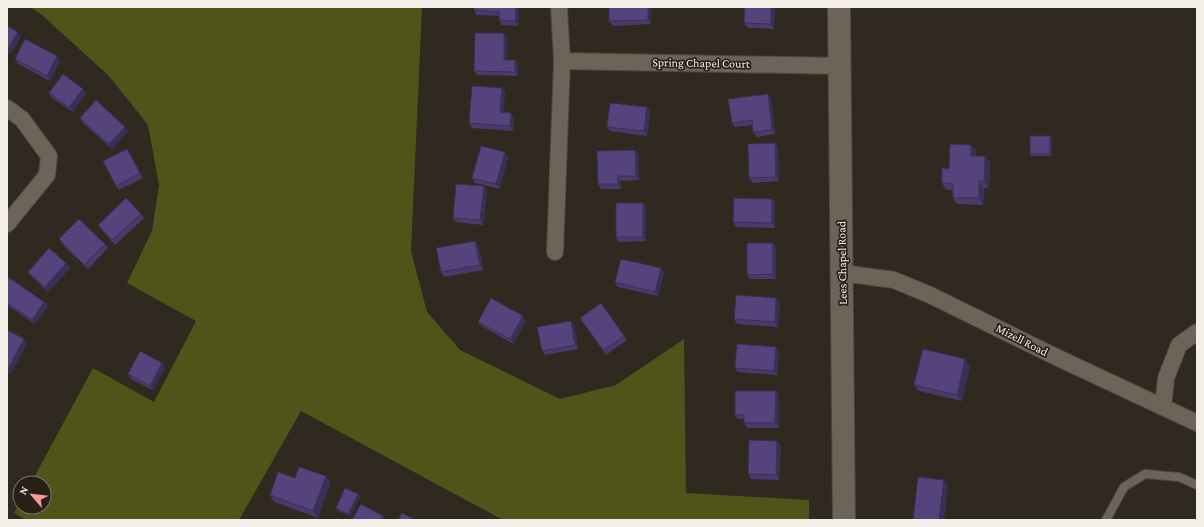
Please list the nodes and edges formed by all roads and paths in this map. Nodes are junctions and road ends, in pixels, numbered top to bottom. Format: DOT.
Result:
graph roads {
  1 [pos="559,7"];
  2 [pos="839,7"];
  3 [pos="562,61"];
  4 [pos="840,66"];
  5 [pos="7,108"];
  6 [pos="7,224"];
  7 [pos="555,252"];
  8 [pos="842,273"];
  9 [pos="1197,332"];
  10 [pos="1163,407"];
  11 [pos="1197,423"];
  12 [pos="1197,485"];
  13 [pos="844,520"];
  14 [pos="1106,520"];
  1 -- 3 [label="street"];
  2 -- 4 [label="main road, Lees Chapel Road"];
  3 -- 4 [label="street, Spring Chapel Court"];
  3 -- 7 [label="street"];
  4 -- 8 [label="main road, Lees Chapel Road"];
  5 -- 6 [label="street"];
  8 -- 10 [label="street, Mizell Road"];
  8 -- 13 [label="main road, Lees Chapel Road"];
  9 -- 10 [label="street"];
  10 -- 11 [label="street, Mizell Road"];
  12 -- 14 [label="lane"];
}
